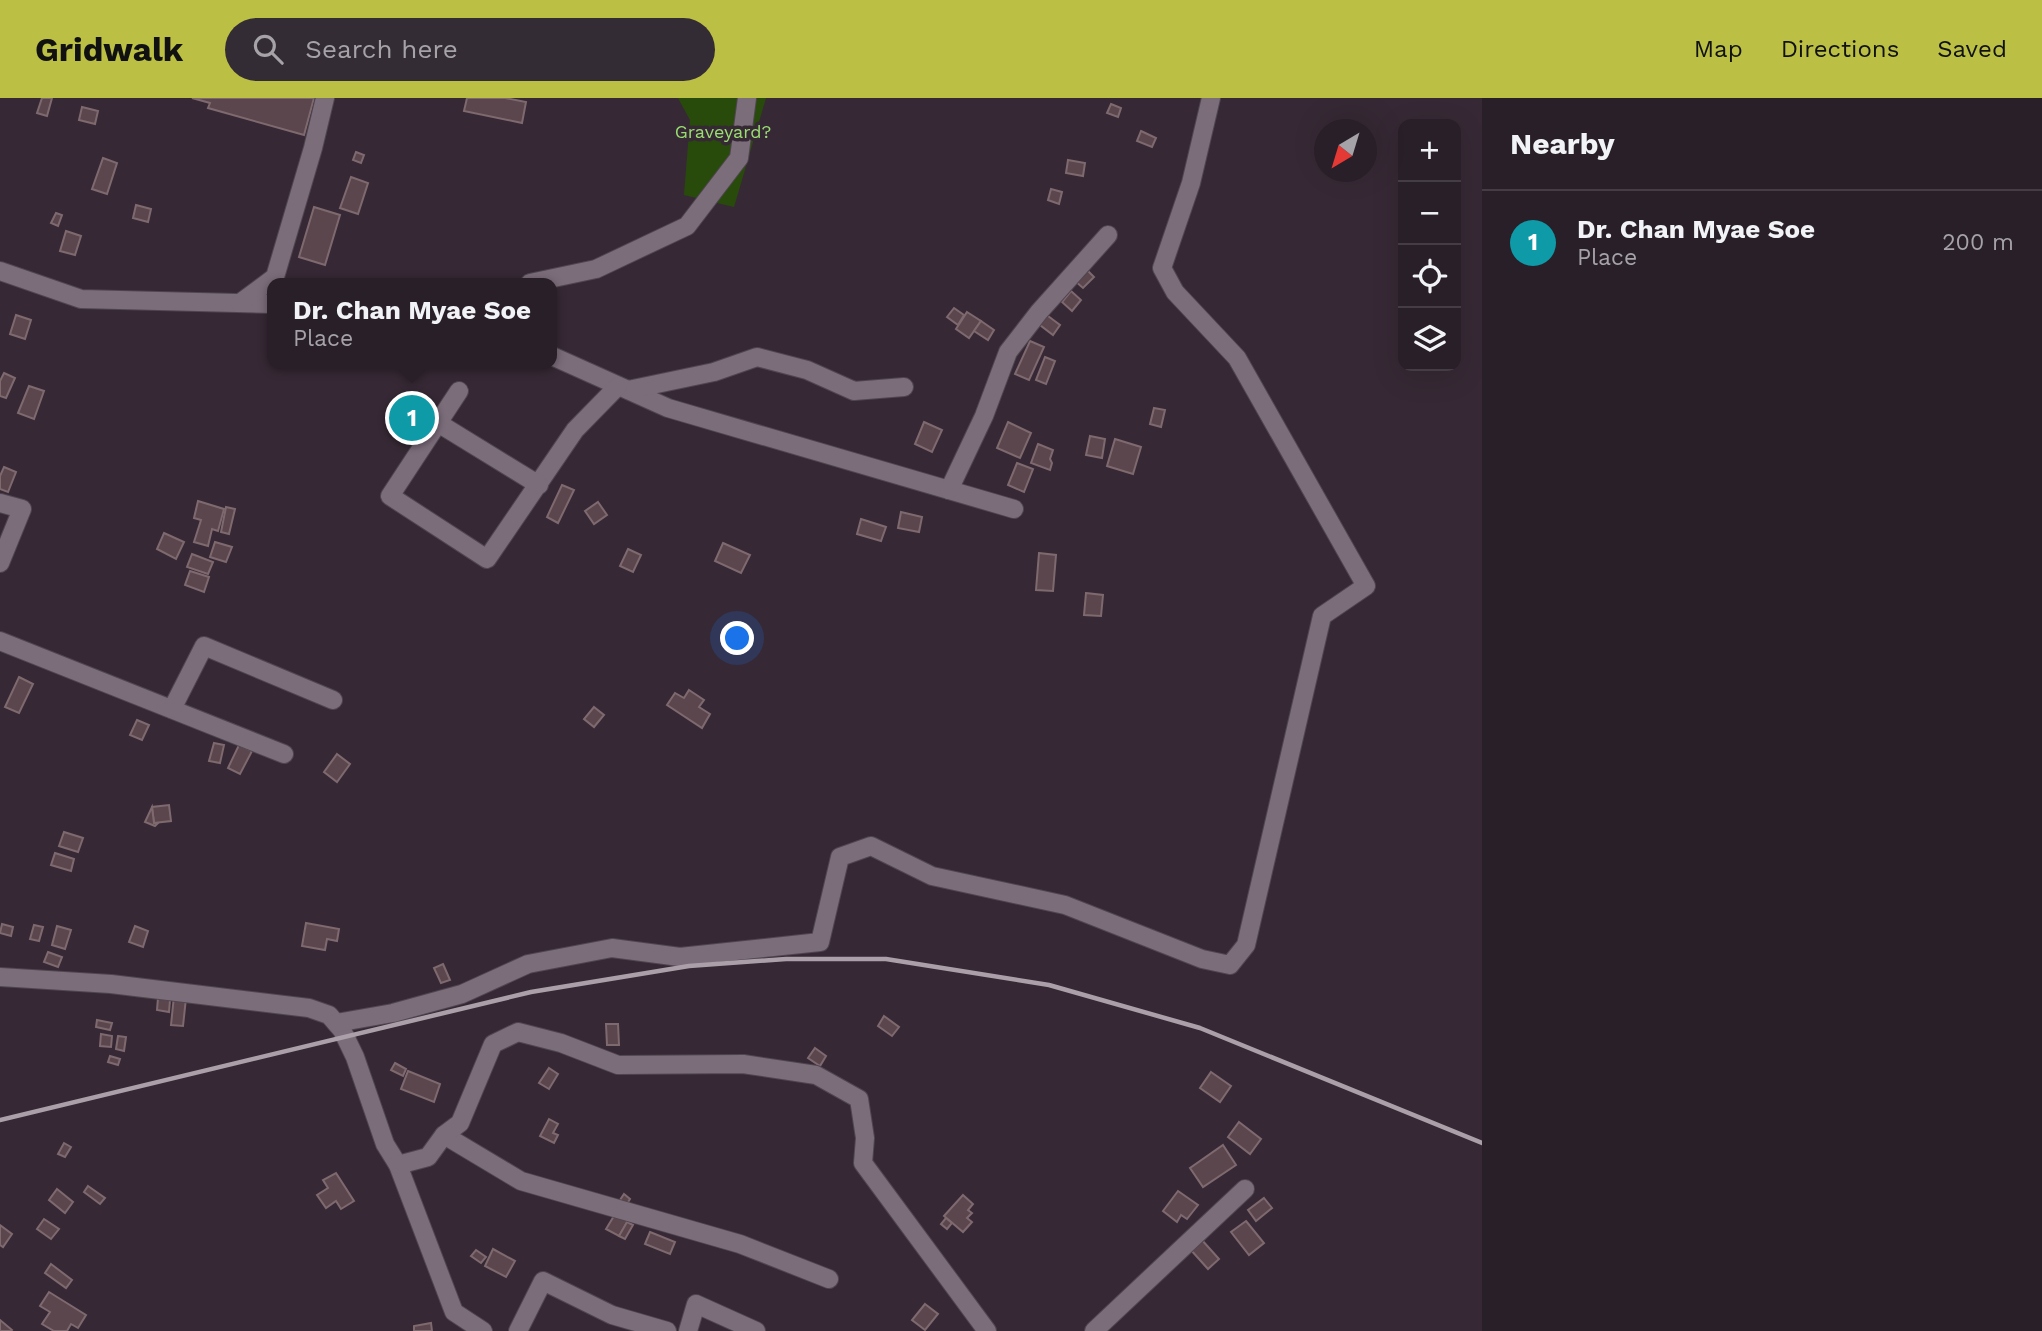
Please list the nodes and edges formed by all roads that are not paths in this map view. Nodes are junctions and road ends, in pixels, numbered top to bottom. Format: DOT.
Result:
graph roads {
  1 [pos="325,98"];
  2 [pos="747,98"];
  3 [pos="1211,98"];
  4 [pos="1108,235"];
  5 [pos="0,271"];
  6 [pos="274,278"];
  7 [pos="554,278"];
  8 [pos="267,283"];
  9 [pos="240,303"];
  10 [pos="267,304"];
  11 [pos="557,358"];
  12 [pos="904,387"];
  13 [pos="623,388"];
  14 [pos="459,391"];
  15 [pos="438,423"];
  16 [pos="539,485"];
  17 [pos="949,490"];
  18 [pos="0,503"];
  19 [pos="1014,509"];
  20 [pos="0,563"];
  21 [pos="0,641"];
  22 [pos="333,700"];
  23 [pos="172,709"];
  24 [pos="284,754"];
  25 [pos="0,977"];
  26 [pos="336,1023"];
  27 [pos="444,1135"];
  28 [pos="398,1165"];
  29 [pos="1245,1189"];
  30 [pos="829,1279"];
  31 [pos="483,1331"];
  32 [pos="518,1331"];
  33 [pos="667,1331"];
  34 [pos="688,1331"];
  35 [pos="756,1331"];
  36 [pos="987,1331"];
  37 [pos="1094,1331"];
  1 -- 6 [label="street"];
  2 -- 7 [label="street"];
  3 -- 26 [label="street"];
  4 -- 17 [label="street"];
  5 -- 9 [label="street"];
  8 -- 9 [label="street"];
  9 -- 10 [label="street"];
  11 -- 13 [label="street"];
  12 -- 13 [label="street"];
  13 -- 16 [label="street"];
  13 -- 17 [label="street"];
  14 -- 15 [label="street"];
  15 -- 16 [label="street"];
  15 -- 16 [label="street"];
  17 -- 19 [label="street"];
  18 -- 20 [label="street"];
  21 -- 23 [label="street"];
  22 -- 23 [label="street"];
  23 -- 24 [label="street"];
  25 -- 26 [label="street"];
  26 -- 28 [label="street"];
  27 -- 28 [label="street"];
  27 -- 30 [label="street"];
  27 -- 36 [label="street"];
  28 -- 31 [label="street"];
  29 -- 37 [label="street"];
  32 -- 33 [label="street"];
  34 -- 35 [label="street"];
}
